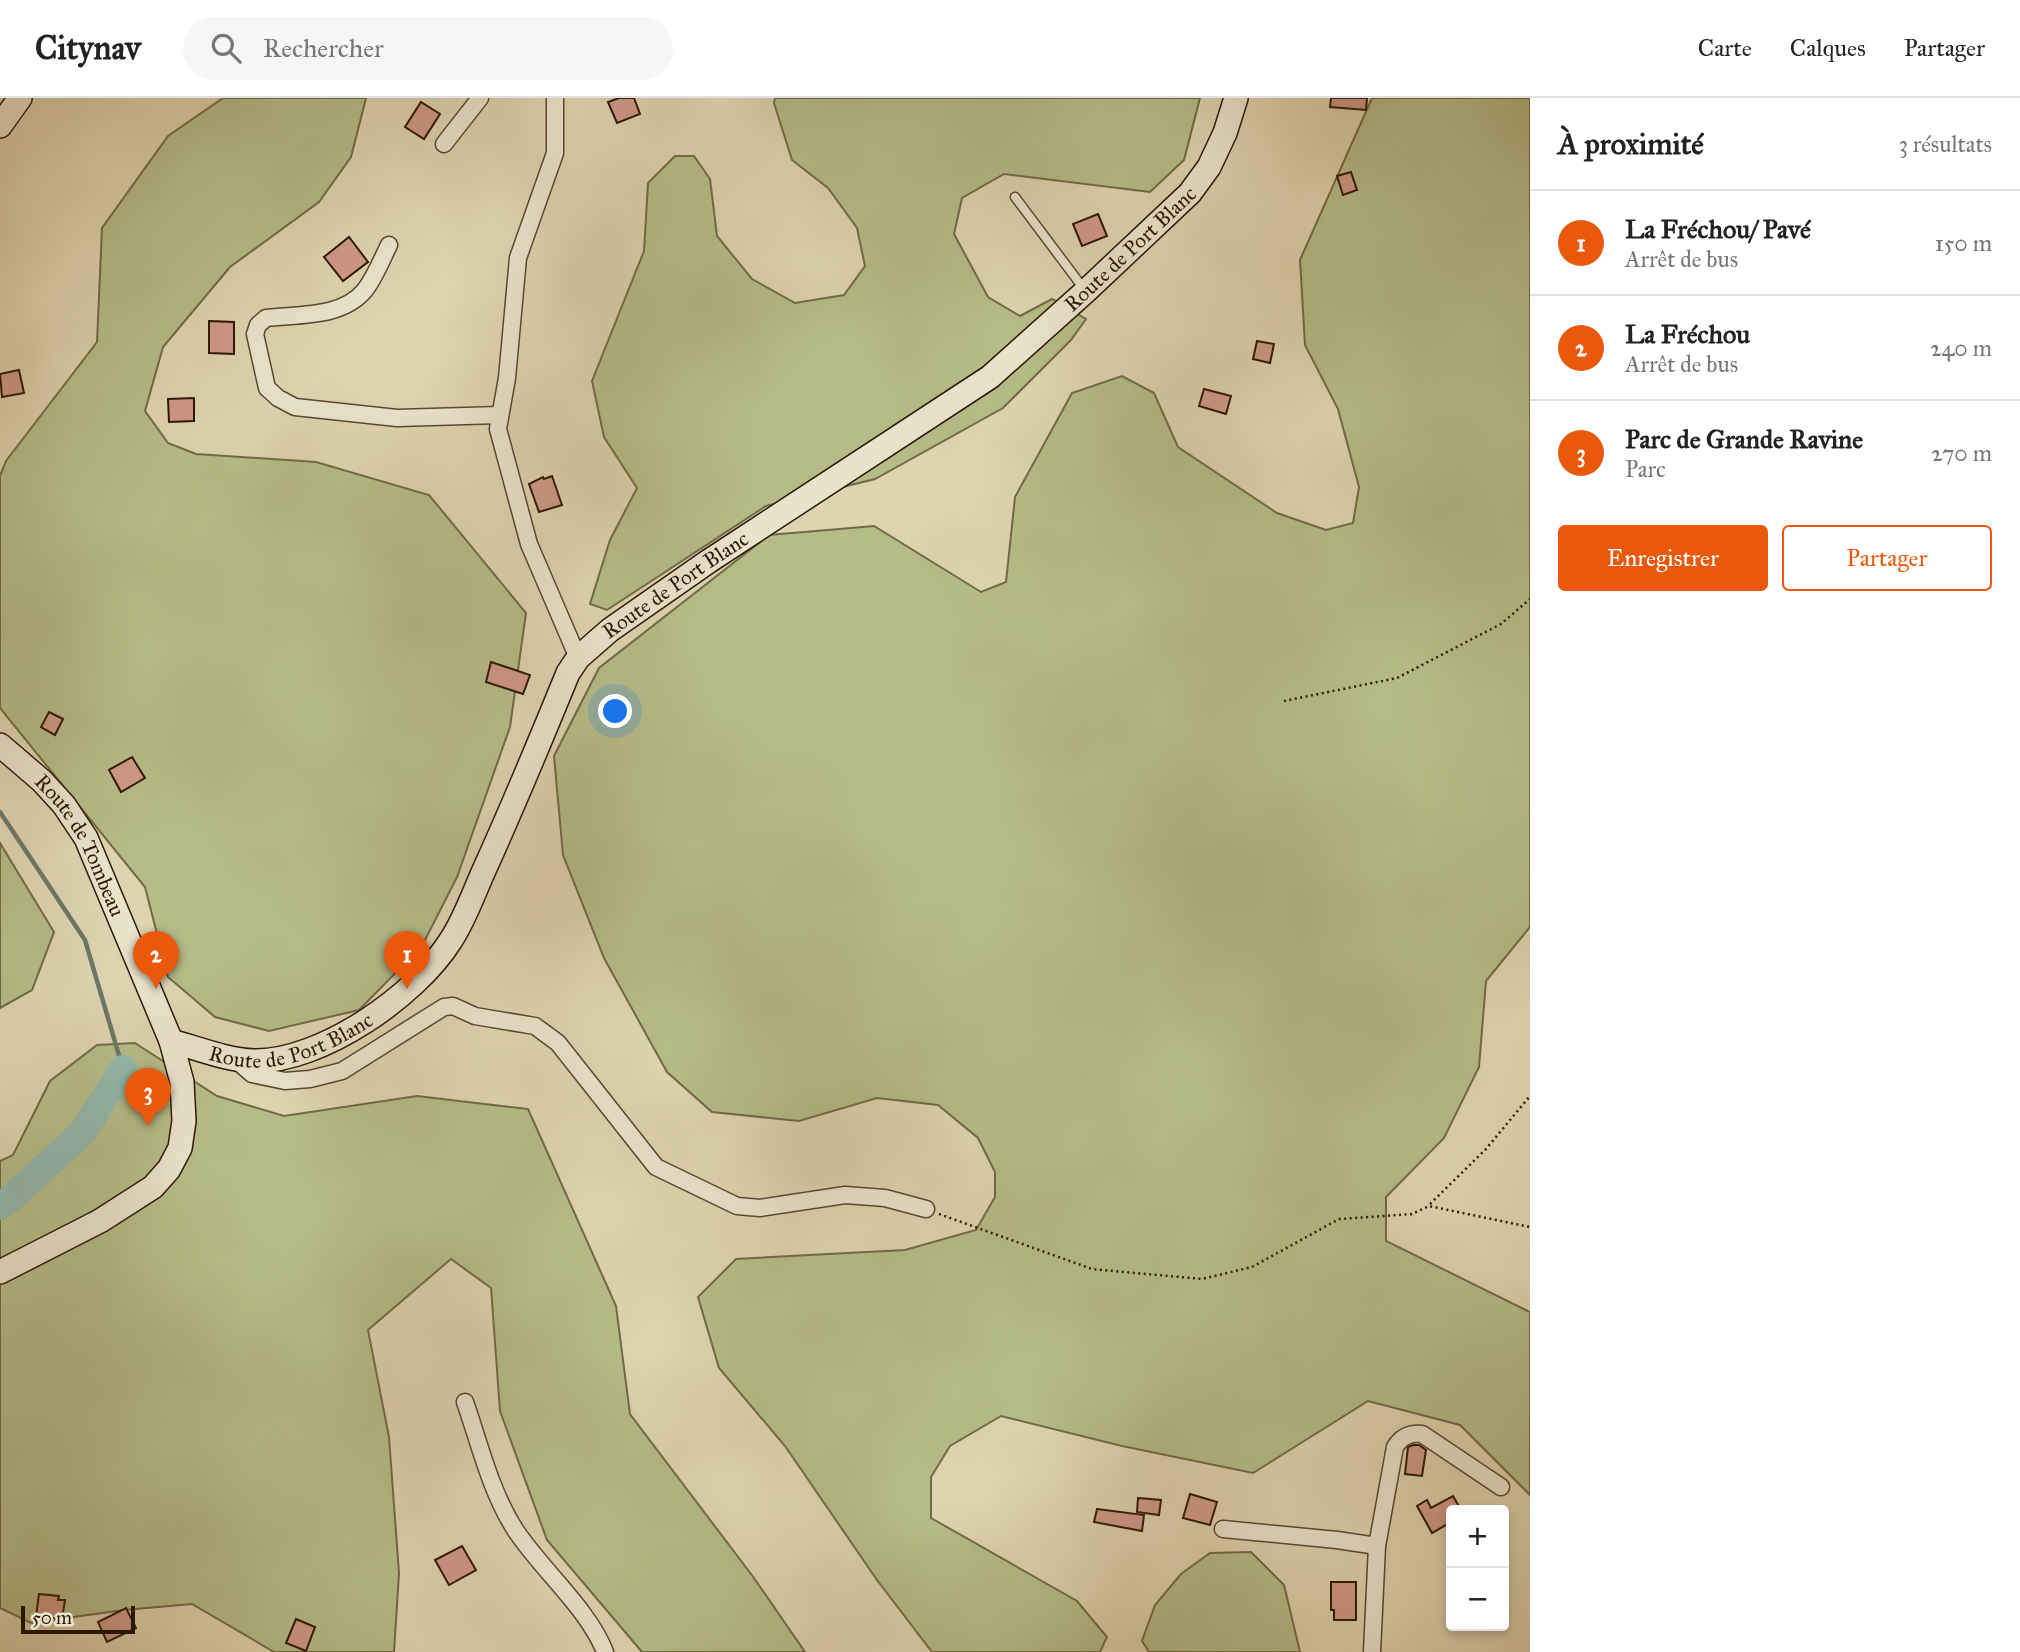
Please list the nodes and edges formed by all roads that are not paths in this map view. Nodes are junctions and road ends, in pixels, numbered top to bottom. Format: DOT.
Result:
graph roads {
  1 [pos="20,98"];
  2 [pos="480,98"];
  3 [pos="555,98"];
  4 [pos="1236,98"];
  5 [pos="0,126"];
  6 [pos="443,144"];
  7 [pos="1015,197"];
  8 [pos="389,245"];
  9 [pos="1086,291"];
  10 [pos="500,415"];
  11 [pos="578,658"];
  12 [pos="0,745"];
  13 [pos="171,1041"];
  14 [pos="233,1057"];
  15 [pos="926,1209"];
  16 [pos="0,1272"];
  17 [pos="465,1402"];
  18 [pos="1501,1487"];
  19 [pos="1223,1529"];
  20 [pos="1377,1546"];
  21 [pos="605,1652"];
  22 [pos="1372,1652"];
  1 -- 5 [label="street"];
  2 -- 6 [label="street"];
  3 -- 10 [label="street"];
  4 -- 9 [label="street, Route de Port Blanc"];
  7 -- 9 [label="lane"];
  8 -- 10 [label="street"];
  9 -- 11 [label="street, Route de Port Blanc"];
  10 -- 11 [label="street"];
  11 -- 14 [label="street, Route de Port Blanc"];
  12 -- 13 [label="street, Route de Tombeau"];
  13 -- 14 [label="street, Route de Port Blanc"];
  13 -- 16 [label="street, Route de Tombeau"];
  14 -- 15 [label="street"];
  17 -- 21 [label="street"];
  18 -- 20 [label="street"];
  19 -- 20 [label="street"];
  20 -- 22 [label="street"];
}
